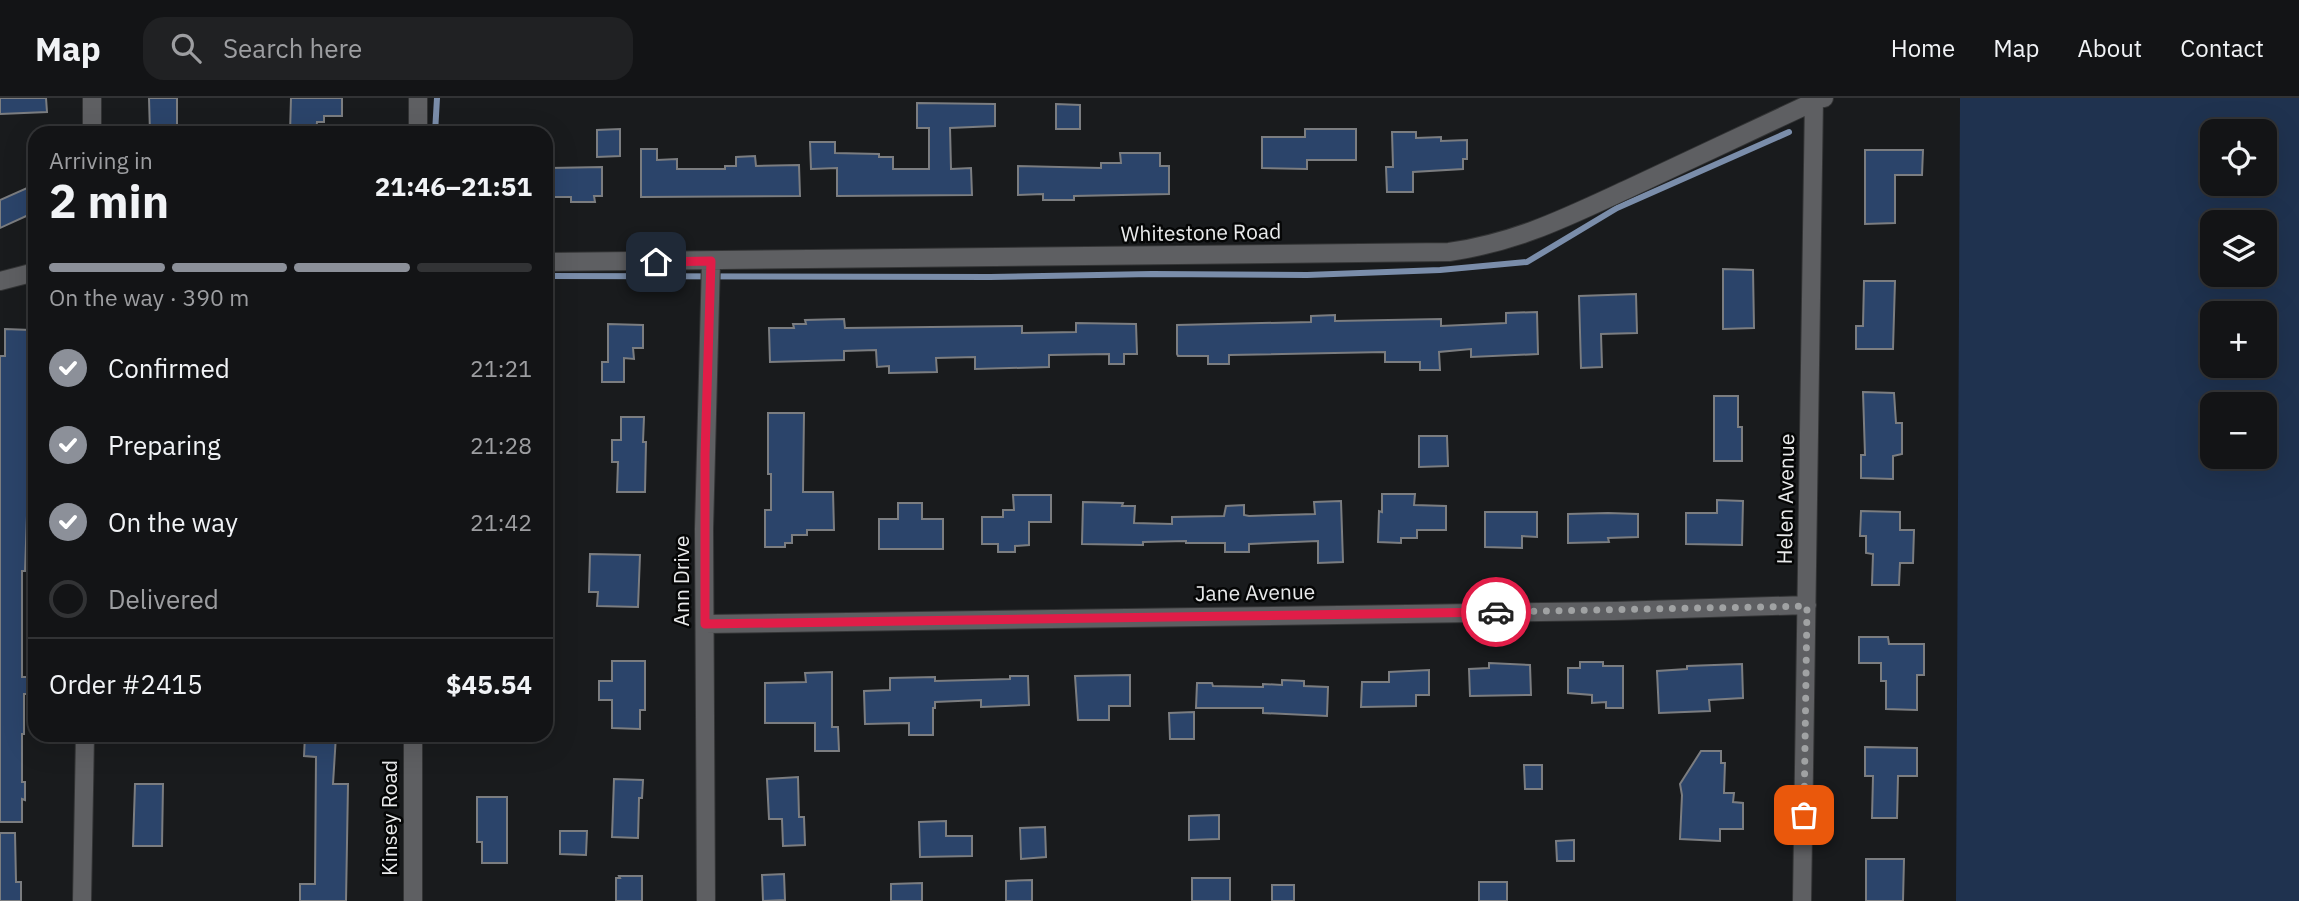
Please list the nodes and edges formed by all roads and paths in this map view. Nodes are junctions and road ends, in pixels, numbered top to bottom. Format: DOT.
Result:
graph roads {
  1 [pos="93,98"];
  2 [pos="418,98"];
  3 [pos="1818,98"];
  4 [pos="92,126"];
  5 [pos="418,126"];
  6 [pos="711,261"];
  7 [pos="553,262"];
  8 [pos="28,274"];
  9 [pos="0,281"];
  10 [pos="1807,606"];
  11 [pos="705,624"];
  12 [pos="85,742"];
  13 [pos="413,742"];
  14 [pos="82,901"];
  15 [pos="413,901"];
  16 [pos="706,901"];
  17 [pos="1802,901"];
  1 -- 4 [label="street"];
  2 -- 5 [label="street"];
  3 -- 6 [label="street, Whitestone Road"];
  3 -- 10 [label="street, Helen Avenue"];
  6 -- 7 [label="street, Whitestone Road"];
  6 -- 11 [label="street, Ann Drive"];
  8 -- 9 [label="street"];
  10 -- 11 [label="street, Jane Avenue"];
  10 -- 17 [label="street, Helen Avenue"];
  11 -- 16 [label="street, Ann Drive"];
  12 -- 14 [label="street"];
  13 -- 15 [label="street, Kinsey Road"];
}
